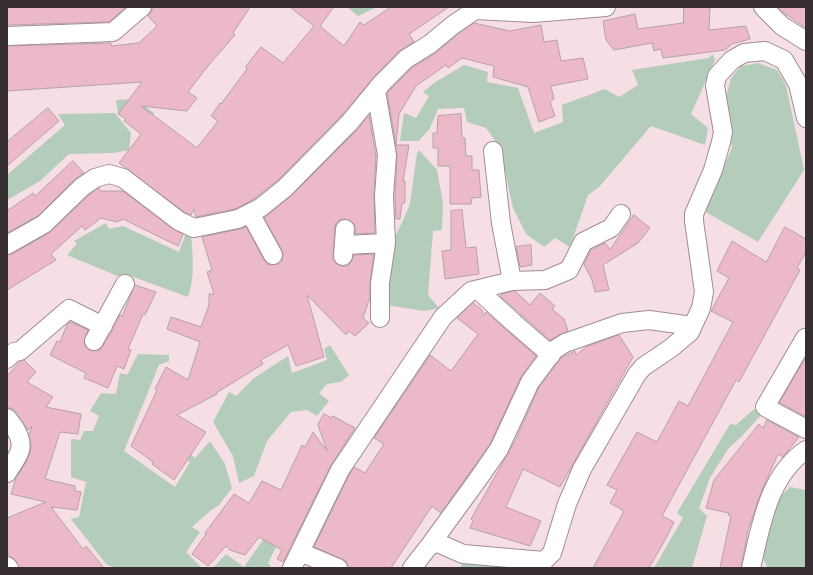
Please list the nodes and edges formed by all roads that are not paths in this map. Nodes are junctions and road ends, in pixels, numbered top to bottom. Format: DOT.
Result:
graph roads {
  1 [pos="142,7"];
  2 [pos="606,7"];
  3 [pos="763,7"];
  4 [pos="484,9"];
  5 [pos="7,36"];
  6 [pos="806,41"];
  7 [pos="376,91"];
  8 [pos="806,118"];
  9 [pos="493,151"];
  10 [pos="250,212"];
  11 [pos="621,214"];
  12 [pos="386,243"];
  13 [pos="344,244"];
  14 [pos="7,245"];
  15 [pos="273,255"];
  16 [pos="512,281"];
  17 [pos="125,284"];
  18 [pos="478,290"];
  19 [pos="380,318"];
  20 [pos="103,326"];
  21 [pos="692,326"];
  22 [pos="805,338"];
  23 [pos="94,341"];
  24 [pos="551,355"];
  25 [pos="7,359"];
  26 [pos="7,418"];
  27 [pos="806,429"];
  28 [pos="806,450"];
  29 [pos="7,473"];
  30 [pos="430,545"];
  31 [pos="300,552"];
  32 [pos="292,568"];
  33 [pos="338,568"];
  34 [pos="412,568"];
  35 [pos="751,568"];
  1 -- 5 [label="street"];
  2 -- 4 [label="street"];
  3 -- 6 [label="street"];
  4 -- 7 [label="street"];
  7 -- 10 [label="street"];
  7 -- 12 [label="street"];
  8 -- 21 [label="street"];
  9 -- 16 [label="street"];
  10 -- 14 [label="street"];
  10 -- 15 [label="street"];
  11 -- 16 [label="street"];
  12 -- 13 [label="street"];
  12 -- 19 [label="street"];
  16 -- 18 [label="street"];
  17 -- 20 [label="street"];
  18 -- 24 [label="street"];
  18 -- 31 [label="street"];
  20 -- 23 [label="street"];
  20 -- 25 [label="street"];
  21 -- 24 [label="street"];
  21 -- 30 [label="street"];
  22 -- 27 [label="street"];
  24 -- 30 [label="street"];
  26 -- 29 [label="street"];
  28 -- 35 [label="street"];
  30 -- 34 [label="street"];
  31 -- 32 [label="street"];
  31 -- 33 [label="street"];
}
